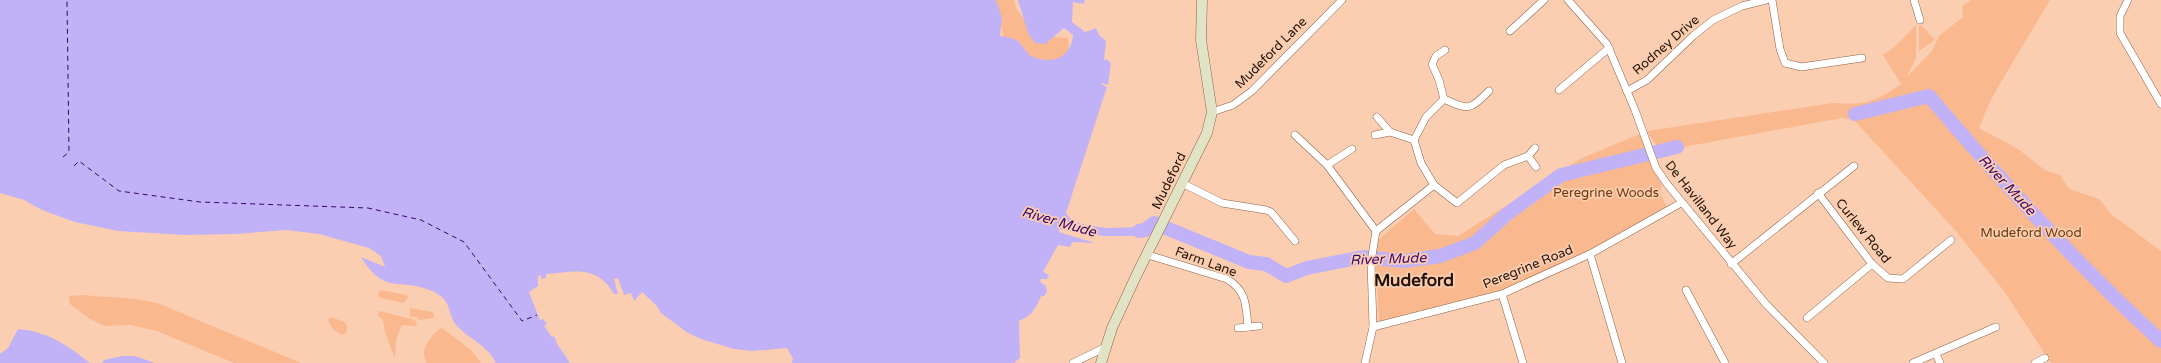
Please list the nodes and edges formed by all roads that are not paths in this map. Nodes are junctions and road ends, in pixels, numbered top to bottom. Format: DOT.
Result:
graph roads {
  1 [pos="1202,0"];
  2 [pos="1342,0"];
  3 [pos="1544,0"];
  4 [pos="1568,0"];
  5 [pos="1766,0"];
  6 [pos="1772,0"];
  7 [pos="1914,0"];
  8 [pos="2128,0"];
  9 [pos="1920,20"];
  10 [pos="1510,30"];
  11 [pos="1609,48"];
  12 [pos="1445,50"];
  13 [pos="1862,58"];
  14 [pos="1559,90"];
  15 [pos="1489,91"];
  16 [pos="1627,91"];
  17 [pos="1444,99"];
  18 [pos="2161,104"];
  19 [pos="1212,112"];
  20 [pos="1377,117"];
  21 [pos="1390,132"];
  22 [pos="1375,135"];
  23 [pos="1295,136"];
  24 [pos="1414,140"];
  25 [pos="1535,148"];
  26 [pos="1352,149"];
  27 [pos="1528,156"];
  28 [pos="1327,166"];
  29 [pos="1854,166"];
  30 [pos="1536,167"];
  31 [pos="1182,183"];
  32 [pos="1434,185"];
  33 [pos="1818,193"];
  34 [pos="1681,203"];
  35 [pos="1376,231"];
  36 [pos="1951,240"];
  37 [pos="1294,242"];
  38 [pos="1590,254"];
  39 [pos="1148,255"];
  40 [pos="1731,264"];
  41 [pos="1872,264"];
  42 [pos="1686,290"];
  43 [pos="1502,294"];
  44 [pos="1807,318"];
  45 [pos="1259,326"];
  46 [pos="1996,326"];
  47 [pos="1248,327"];
  48 [pos="1374,327"];
  49 [pos="1238,328"];
  50 [pos="1106,347"];
  51 [pos="1936,354"];
  52 [pos="2045,358"];
  53 [pos="1073,363"];
  54 [pos="1101,363"];
  55 [pos="1365,363"];
  56 [pos="1523,363"];
  57 [pos="1622,363"];
  58 [pos="1724,363"];
  59 [pos="1824,363"];
  60 [pos="1913,363"];
  61 [pos="1940,363"];
  62 [pos="2035,363"];
  1 -- 19 [label="street, Mudeford"];
  2 -- 19 [label="street, Mudeford Lane"];
  3 -- 10 [label="street"];
  4 -- 11 [label="street, De Havilland Way"];
  5 -- 16 [label="street, Rodney Drive"];
  6 -- 13 [label="street"];
  7 -- 9 [label="street"];
  8 -- 18 [label="street"];
  11 -- 14 [label="street"];
  11 -- 16 [label="street, De Havilland Way"];
  12 -- 17 [label="street"];
  15 -- 17 [label="street"];
  16 -- 34 [label="street, De Havilland Way"];
  17 -- 24 [label="street"];
  19 -- 31 [label="street, Mudeford"];
  20 -- 21 [label="street"];
  21 -- 22 [label="street"];
  21 -- 24 [label="street"];
  23 -- 28 [label="street"];
  24 -- 32 [label="street"];
  25 -- 27 [label="street"];
  26 -- 28 [label="street"];
  27 -- 30 [label="street"];
  27 -- 32 [label="street"];
  28 -- 35 [label="street"];
  29 -- 33 [label="street, Curlew Road"];
  31 -- 37 [label="street"];
  31 -- 39 [label="street, Mudeford"];
  32 -- 35 [label="street"];
  33 -- 40 [label="street, Curlew Road"];
  33 -- 41 [label="street, Curlew Road"];
  34 -- 38 [label="street, Peregrine Road"];
  34 -- 40 [label="street, De Havilland Way"];
  35 -- 48 [label="street"];
  36 -- 41 [label="street, Curlew Road"];
  38 -- 43 [label="street, Peregrine Road"];
  38 -- 57 [label="street"];
  39 -- 47 [label="street, Farm Lane"];
  39 -- 50 [label="street, Mudeford"];
  40 -- 59 [label="street, De Havilland Way"];
  41 -- 44 [label="street"];
  42 -- 58 [label="street"];
  43 -- 48 [label="street, Peregrine Road"];
  43 -- 56 [label="street"];
  45 -- 47 [label="street"];
  46 -- 51 [label="street"];
  47 -- 49 [label="street"];
  48 -- 55 [label="street"];
  50 -- 53 [label="street"];
  50 -- 54 [label="street, Mudeford"];
  51 -- 60 [label="street"];
  51 -- 61 [label="street"];
  52 -- 62 [label="street"];
}
